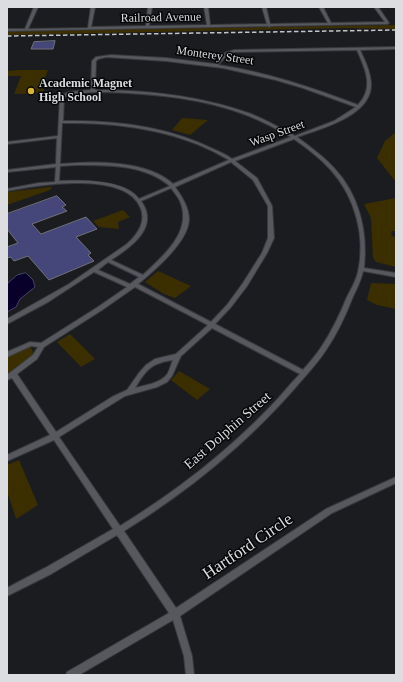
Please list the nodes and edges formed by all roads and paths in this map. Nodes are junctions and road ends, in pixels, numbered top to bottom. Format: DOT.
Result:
graph roads {
  1 [pos="36,7"];
  2 [pos="93,7"];
  3 [pos="150,7"];
  4 [pos="206,7"];
  5 [pos="264,7"];
  6 [pos="321,7"];
  7 [pos="376,7"];
  8 [pos="330,24"];
  9 [pos="209,26"];
  10 [pos="269,26"];
  11 [pos="147,28"];
  12 [pos="89,29"];
  13 [pos="7,30"];
  14 [pos="26,30"];
  15 [pos="394,48"];
  16 [pos="358,49"];
  17 [pos="216,65"];
  18 [pos="93,92"];
  19 [pos="359,107"];
  20 [pos="60,122"];
  21 [pos="59,137"];
  22 [pos="296,138"];
  23 [pos="7,143"];
  24 [pos="233,160"];
  25 [pos="58,166"];
  26 [pos="7,171"];
  27 [pos="57,183"];
  28 [pos="173,186"];
  29 [pos="7,190"];
  30 [pos="140,200"];
  31 [pos="108,260"];
  32 [pos="361,269"];
  33 [pos="94,270"];
  34 [pos="396,275"];
  35 [pos="143,277"];
  36 [pos="132,286"];
  37 [pos="7,322"];
  38 [pos="212,325"];
  39 [pos="42,345"];
  40 [pos="7,355"];
  41 [pos="178,356"];
  42 [pos="304,373"];
  43 [pos="10,376"];
  44 [pos="129,392"];
  45 [pos="54,436"];
  46 [pos="7,458"];
  47 [pos="396,480"];
  48 [pos="119,531"];
  49 [pos="7,592"];
  50 [pos="175,614"];
  51 [pos="70,675"];
  52 [pos="190,675"];
  1 -- 14 [label="street"];
  2 -- 12 [label="street"];
  3 -- 11 [label="street"];
  4 -- 9 [label="street"];
  5 -- 10 [label="street"];
  6 -- 8 [label="street"];
  7 -- 8 [label="street, Railroad Avenue"];
  8 -- 10 [label="street, Railroad Avenue"];
  9 -- 10 [label="street, Railroad Avenue"];
  9 -- 11 [label="street, Railroad Avenue"];
  11 -- 12 [label="street, Railroad Avenue"];
  12 -- 14 [label="street, Railroad Avenue"];
  13 -- 14 [label="street, Railroad Avenue"];
  15 -- 16 [label="street"];
  16 -- 17 [label="street"];
  16 -- 19 [label="street, Wasp Street"];
  17 -- 18 [label="street, Monterey Street"];
  17 -- 19 [label="street, Monterey Street"];
  18 -- 20 [label="street, East Dolphin Street"];
  18 -- 22 [label="street, East Dolphin Street"];
  19 -- 22 [label="street, Wasp Street"];
  20 -- 21 [label="street"];
  20 -- 24 [label="street"];
  21 -- 23 [label="street"];
  21 -- 25 [label="street"];
  22 -- 24 [label="street, Wasp Street"];
  22 -- 32 [label="street, East Dolphin Street"];
  24 -- 28 [label="street, Wasp Street"];
  24 -- 38 [label="street"];
  25 -- 26 [label="street"];
  25 -- 27 [label="street"];
  25 -- 28 [label="street"];
  27 -- 29 [label="street"];
  27 -- 30 [label="street"];
  28 -- 30 [label="street, Wasp Street"];
  28 -- 35 [label="street"];
  30 -- 31 [label="street"];
  31 -- 33 [label="street"];
  31 -- 35 [label="street"];
  32 -- 34 [label="street"];
  32 -- 42 [label="street, East Dolphin Street"];
  33 -- 36 [label="street"];
  33 -- 37 [label="street"];
  35 -- 36 [label="street"];
  36 -- 38 [label="street"];
  36 -- 39 [label="street"];
  38 -- 41 [label="street"];
  38 -- 42 [label="street"];
  39 -- 40 [label="street"];
  39 -- 43 [label="street"];
  41 -- 44 [label="street"];
  41 -- 44 [label="street"];
  42 -- 48 [label="street, East Dolphin Street"];
  43 -- 45 [label="street"];
  44 -- 45 [label="street"];
  45 -- 46 [label="street"];
  45 -- 48 [label="street"];
  47 -- 50 [label="street, Hartford Circle"];
  48 -- 49 [label="street, East Dolphin Street"];
  48 -- 50 [label="street"];
  50 -- 51 [label="street, Hartford Circle"];
  50 -- 52 [label="street"];
}
